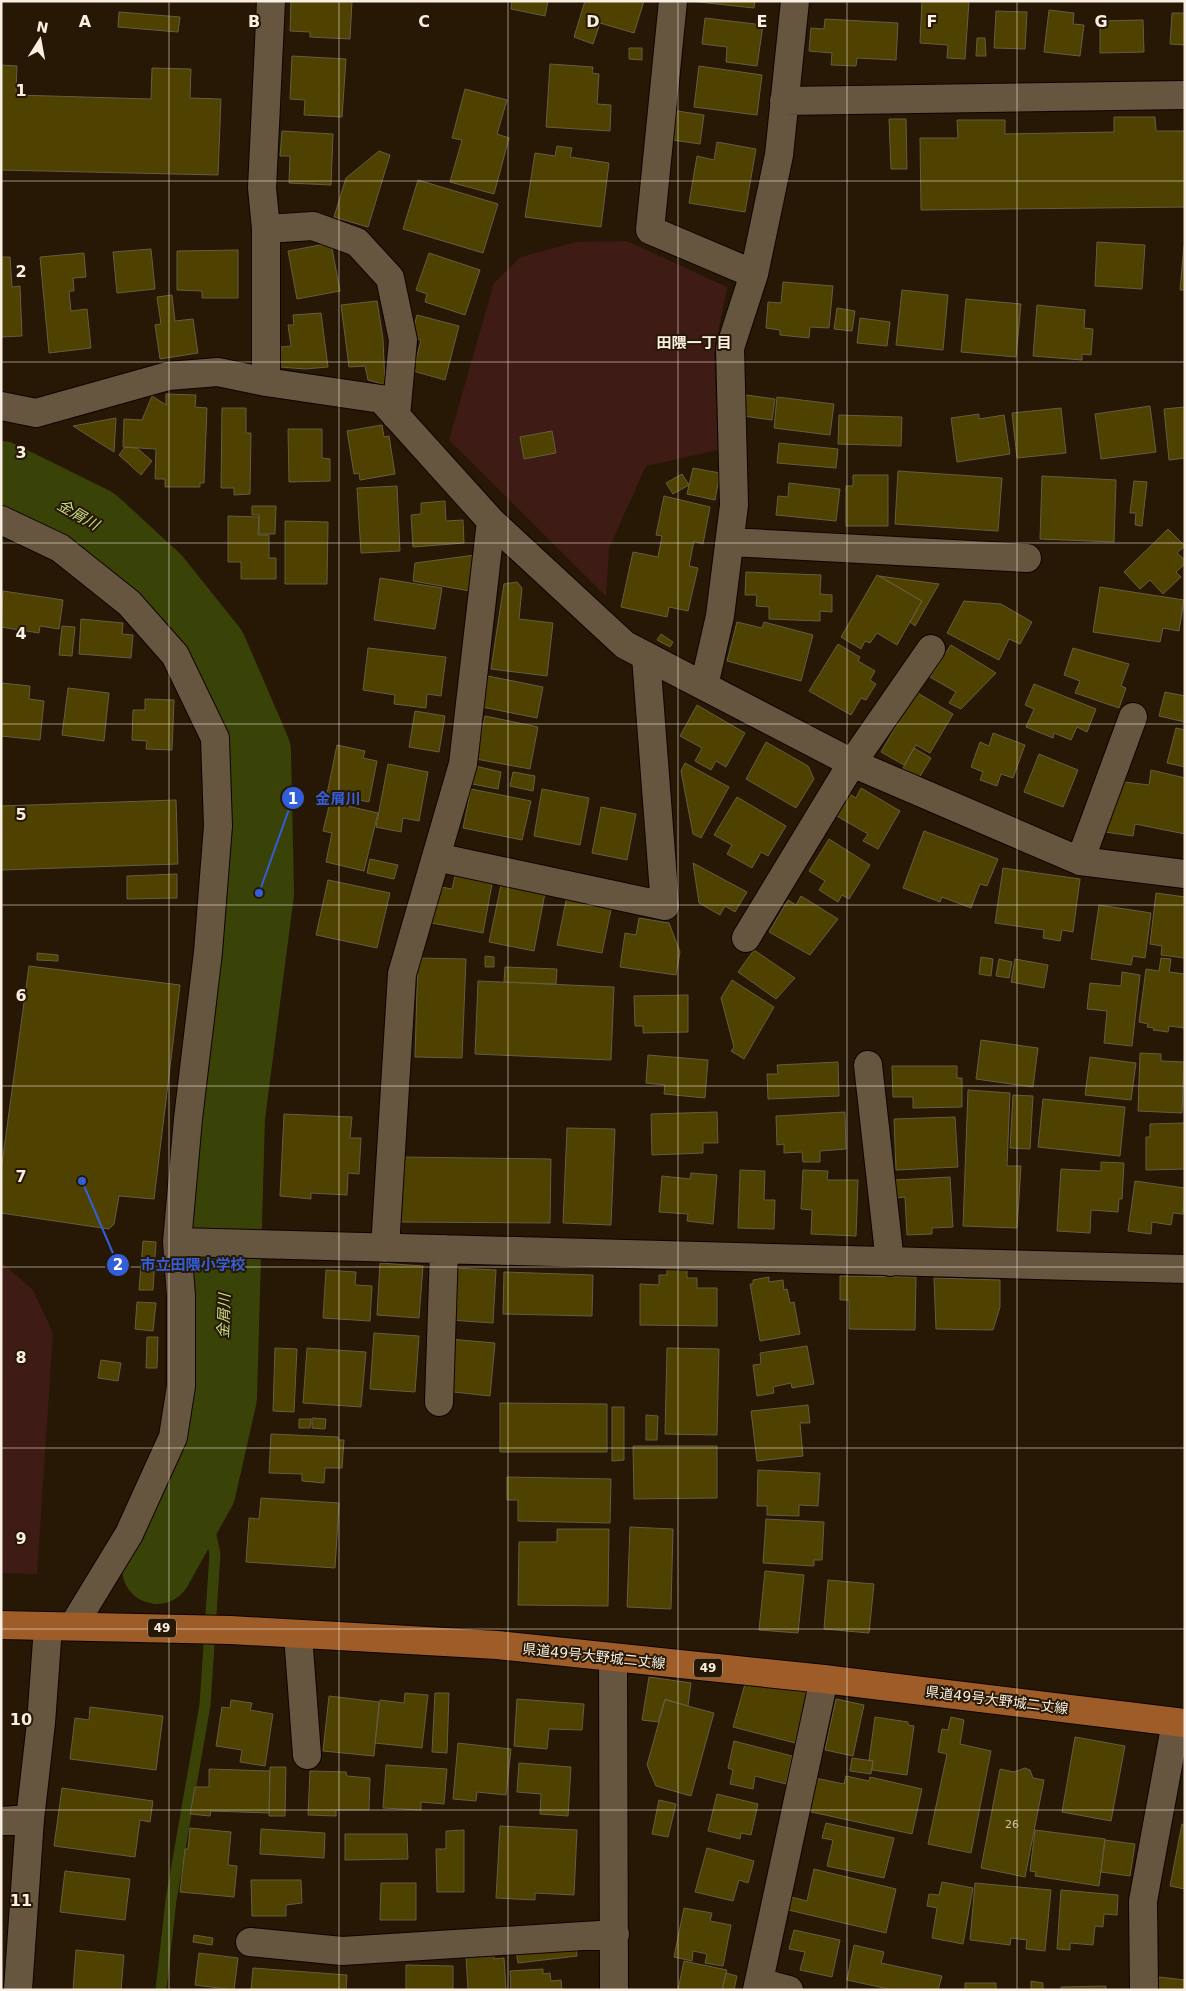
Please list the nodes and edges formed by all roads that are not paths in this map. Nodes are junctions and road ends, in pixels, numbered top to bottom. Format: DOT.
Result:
graph roads {
  1 [pos="272,1"];
  2 [pos="673,1"];
  3 [pos="795,1"];
  4 [pos="1185,95"];
  5 [pos="784,101"];
  6 [pos="266,229"];
  7 [pos="754,274"];
  8 [pos="266,382"];
  9 [pos="1,406"];
  10 [pos="396,416"];
  11 [pos="1,520"];
  12 [pos="491,521"];
  13 [pos="730,542"];
  14 [pos="1027,558"];
  15 [pos="931,649"];
  16 [pos="646,657"];
  17 [pos="704,686"];
  18 [pos="1132,718"];
  19 [pos="852,763"];
  20 [pos="436,857"];
  21 [pos="1080,861"];
  22 [pos="1185,874"];
  23 [pos="746,938"];
  24 [pos="868,1066"];
  25 [pos="186,1242"];
  26 [pos="385,1248"];
  27 [pos="444,1249"];
  28 [pos="890,1262"];
  29 [pos="1185,1269"];
  30 [pos="439,1402"];
  31 [pos="1,1625"];
  32 [pos="66,1631"];
  33 [pos="298,1635"];
  34 [pos="613,1658"];
  35 [pos="824,1679"];
  36 [pos="1180,1723"];
  37 [pos="307,1755"];
  38 [pos="30,1820"];
  39 [pos="1,1821"];
  40 [pos="615,1934"];
  41 [pos="250,1942"];
  42 [pos="758,1986"];
  43 [pos="18,1990"];
  44 [pos="614,1990"];
  45 [pos="789,1990"];
  46 [pos="1144,1990"];
  1 -- 6 [label="street"];
  2 -- 7 [label="street"];
  3 -- 5 [label="street"];
  4 -- 5 [label="street"];
  5 -- 7 [label="street"];
  6 -- 8 [label="street"];
  6 -- 10 [label="street"];
  7 -- 13 [label="street"];
  8 -- 9 [label="street"];
  8 -- 10 [label="street"];
  10 -- 12 [label="street"];
  11 -- 25 [label="street"];
  12 -- 16 [label="street"];
  12 -- 20 [label="street"];
  13 -- 14 [label="street"];
  13 -- 17 [label="street"];
  15 -- 19 [label="street"];
  16 -- 17 [label="street"];
  16 -- 20 [label="street"];
  17 -- 19 [label="street"];
  18 -- 21 [label="street"];
  19 -- 21 [label="street"];
  19 -- 23 [label="street"];
  20 -- 26 [label="street"];
  21 -- 22 [label="street"];
  24 -- 28 [label="street"];
  25 -- 26 [label="street"];
  25 -- 32 [label="street"];
  26 -- 27 [label="street"];
  27 -- 28 [label="street"];
  27 -- 30 [label="street"];
  28 -- 29 [label="street"];
  31 -- 32 [label="main road, 県道49号大野城二丈線 / 49"];
  32 -- 33 [label="main road, 県道49号大野城二丈線 / 49"];
  32 -- 38 [label="street"];
  33 -- 34 [label="main road, 県道49号大野城二丈線 / 49"];
  33 -- 37 [label="street"];
  34 -- 35 [label="main road, 県道49号大野城二丈線 / 49"];
  34 -- 40 [label="street"];
  35 -- 36 [label="main road, 県道49号大野城二丈線 / 49"];
  35 -- 42 [label="street"];
  36 -- 46 [label="street"];
  38 -- 39 [label="street"];
  38 -- 43 [label="street"];
  40 -- 41 [label="street"];
  40 -- 44 [label="street"];
  42 -- 45 [label="street"];
}
